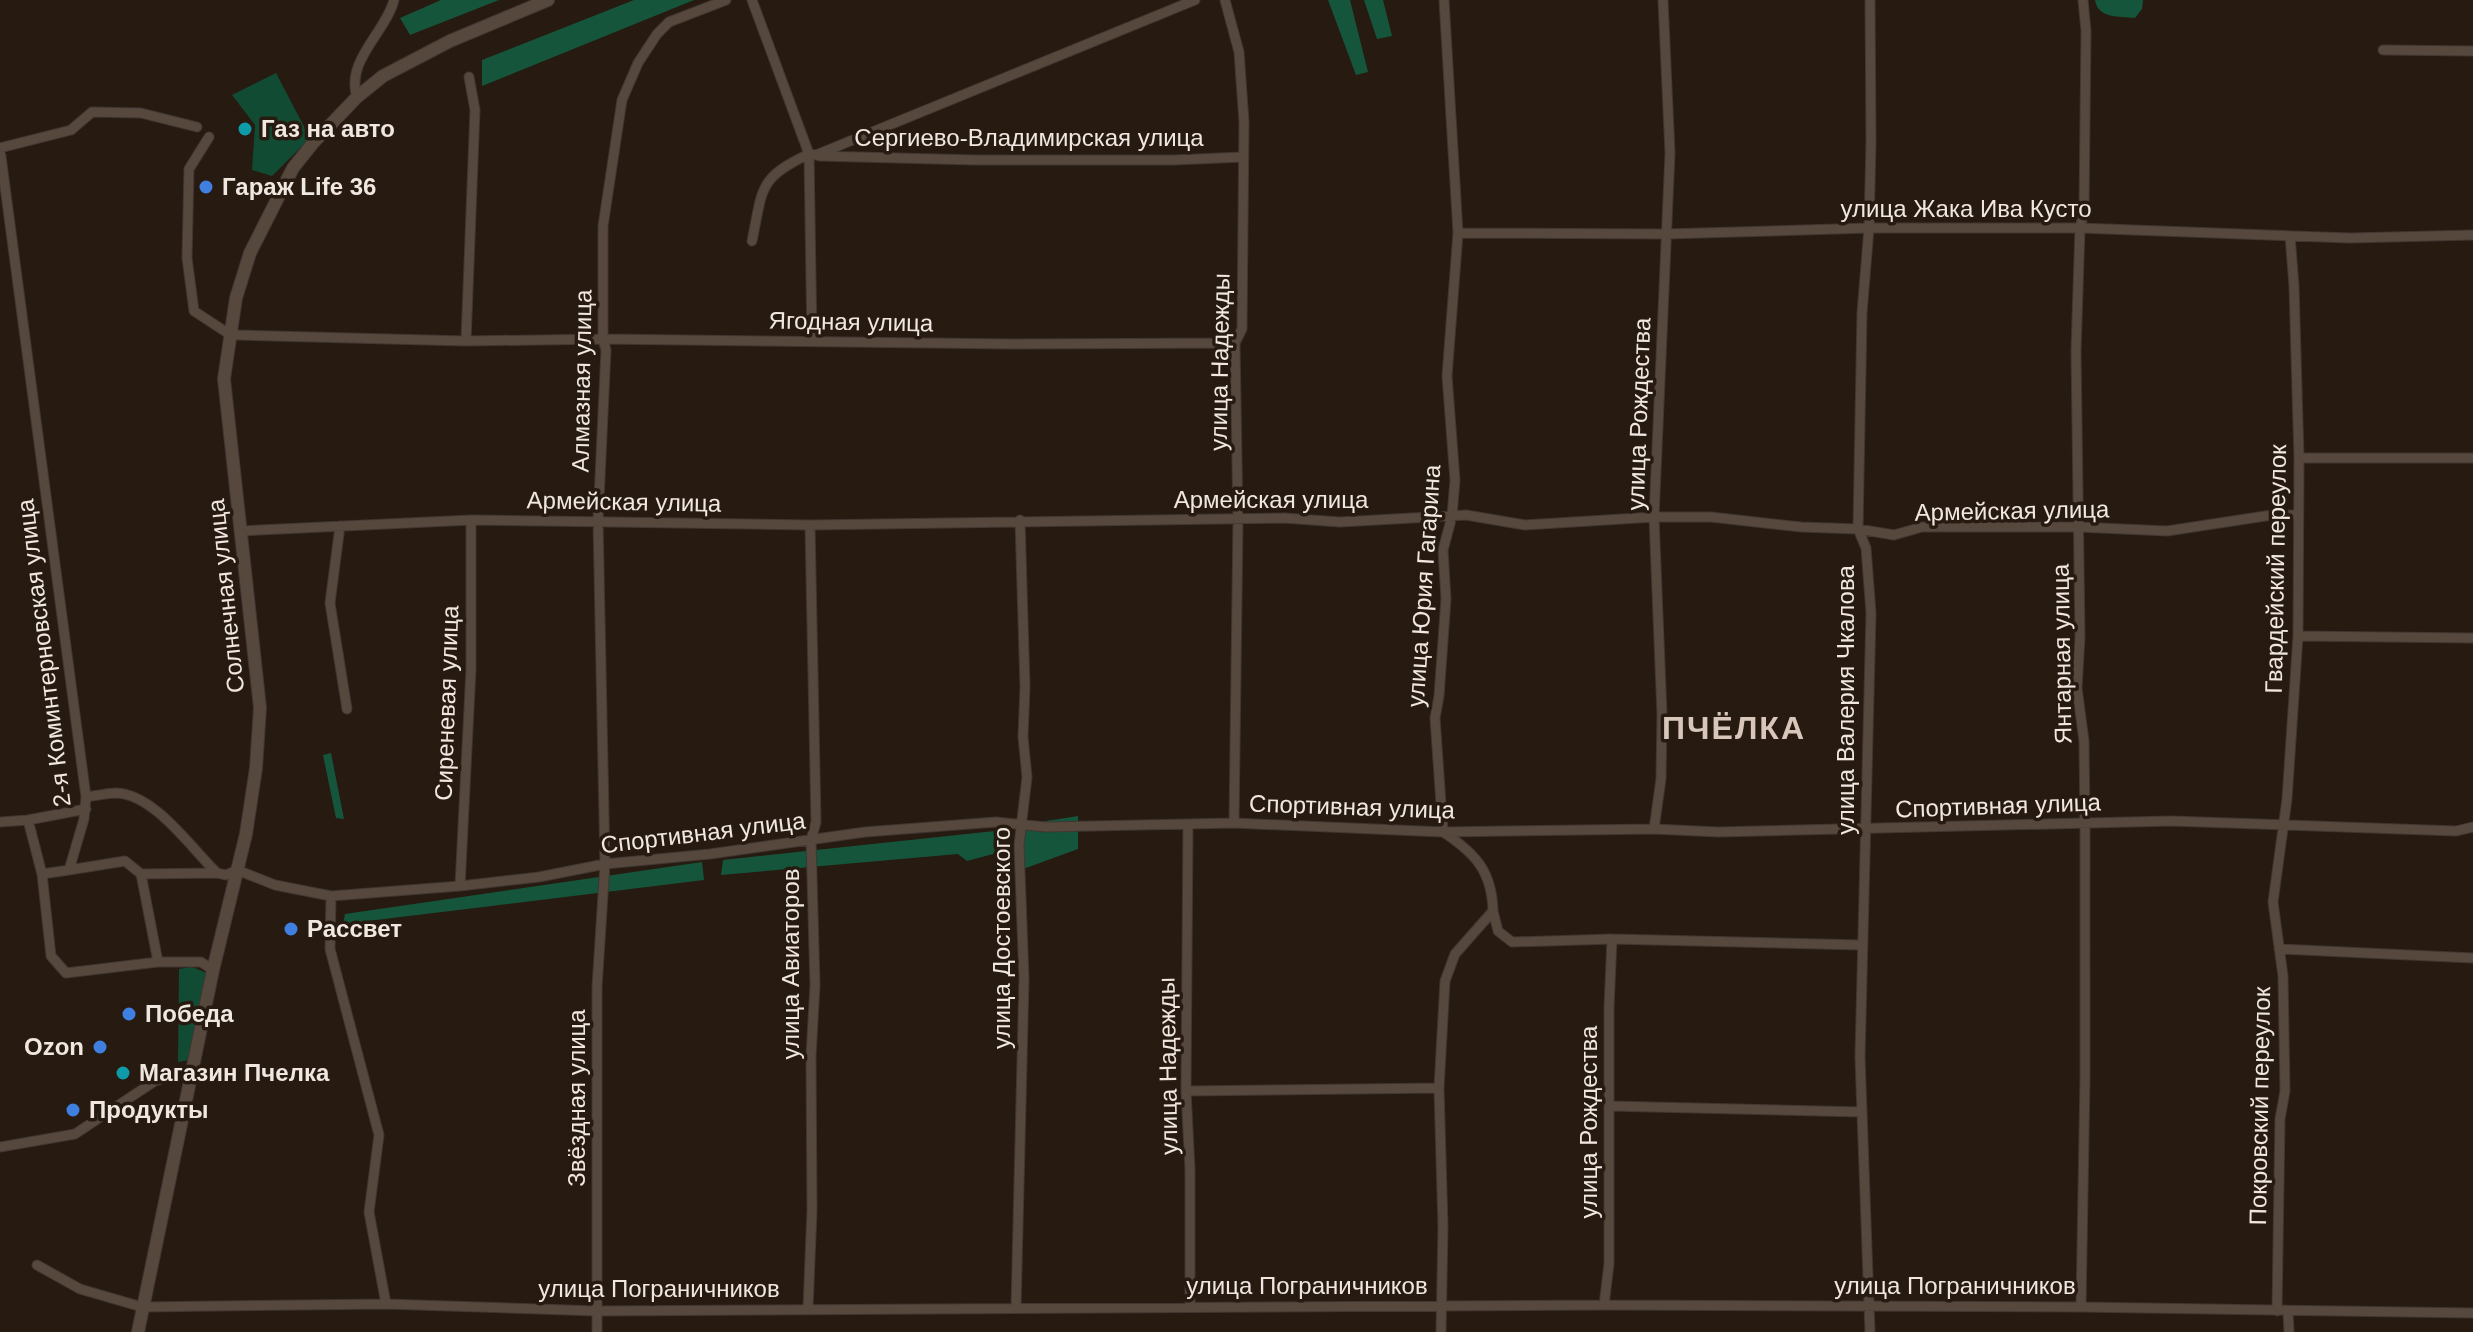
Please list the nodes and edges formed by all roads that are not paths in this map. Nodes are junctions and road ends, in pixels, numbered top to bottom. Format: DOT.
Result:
graph roads {
  1 [pos="394,0"];
  2 [pos="548,0"];
  3 [pos="726,0"];
  4 [pos="752,0"];
  5 [pos="1195,0"];
  6 [pos="1225,0"];
  7 [pos="1444,0"];
  8 [pos="1663,0"];
  9 [pos="1870,0"];
  10 [pos="2083,0"];
  11 [pos="2383,50"];
  12 [pos="2473,51"];
  13 [pos="469,77"];
  14 [pos="357,97"];
  15 [pos="197,127"];
  16 [pos="209,137"];
  17 [pos="0,148"];
  18 [pos="812,154"];
  19 [pos="1243,157"];
  20 [pos="1869,228"];
  21 [pos="2080,228"];
  22 [pos="1458,233"];
  23 [pos="1666,234"];
  24 [pos="2473,235"];
  25 [pos="2290,236"];
  26 [pos="752,241"];
  27 [pos="229,334"];
  28 [pos="603,339"];
  29 [pos="466,341"];
  30 [pos="812,341"];
  31 [pos="1235,343"];
  32 [pos="2299,458"];
  33 [pos="2473,458"];
  34 [pos="2298,515"];
  35 [pos="1452,516"];
  36 [pos="1654,517"];
  37 [pos="471,520"];
  38 [pos="598,520"];
  39 [pos="1020,520"];
  40 [pos="1238,520"];
  41 [pos="810,525"];
  42 [pos="340,526"];
  43 [pos="2079,527"];
  44 [pos="1858,529"];
  45 [pos="240,531"];
  46 [pos="2298,636"];
  47 [pos="2473,638"];
  48 [pos="347,709"];
  49 [pos="86,797"];
  50 [pos="86,809"];
  51 [pos="28,820"];
  52 [pos="0,822"];
  53 [pos="1021,823"];
  54 [pos="1234,823"];
  55 [pos="2085,823"];
  56 [pos="1188,825"];
  57 [pos="2284,825"];
  58 [pos="2473,827"];
  59 [pos="1654,829"];
  60 [pos="1865,830"];
  61 [pos="1443,832"];
  62 [pos="811,840"];
  63 [pos="605,864"];
  64 [pos="69,870"];
  65 [pos="237,870"];
  66 [pos="217,873"];
  67 [pos="42,874"];
  68 [pos="141,874"];
  69 [pos="460,886"];
  70 [pos="331,896"];
  71 [pos="2273,902"];
  72 [pos="1493,911"];
  73 [pos="1612,939"];
  74 [pos="1861,945"];
  75 [pos="2279,949"];
  76 [pos="2473,958"];
  77 [pos="158,962"];
  78 [pos="213,970"];
  79 [pos="192,1071"];
  80 [pos="1439,1088"];
  81 [pos="1186,1091"];
  82 [pos="1609,1106"];
  83 [pos="1862,1112"];
  84 [pos="0,1147"];
  85 [pos="37,1265"];
  86 [pos="386,1304"];
  87 [pos="1440,1305"];
  88 [pos="1604,1305"];
  89 [pos="1870,1306"];
  90 [pos="142,1307"];
  91 [pos="1190,1307"];
  92 [pos="2081,1307"];
  93 [pos="808,1308"];
  94 [pos="1016,1308"];
  95 [pos="597,1311"];
  96 [pos="2277,1311"];
  97 [pos="2288,1311"];
  98 [pos="2473,1313"];
  99 [pos="138,1332"];
  100 [pos="597,1332"];
  101 [pos="1441,1332"];
  102 [pos="1870,1332"];
  103 [pos="2289,1332"];
  1 -- 14 [label="street"];
  2 -- 14 [label="street, Солнечная улица"];
  3 -- 28 [label="street, Алмазная улица"];
  4 -- 18 [label="street"];
  5 -- 18 [label="street"];
  6 -- 19 [label="street, улица Надежды"];
  7 -- 22 [label="street, улица Юрия Гагарина"];
  8 -- 23 [label="street, улица Рождества"];
  9 -- 20 [label="street, улица Валерия Чкалова"];
  10 -- 21 [label="street, Янтарная улица"];
  11 -- 12 [label="street"];
  13 -- 29 [label="street"];
  14 -- 27 [label="street, Солнечная улица"];
  15 -- 17 [label="street"];
  16 -- 27 [label="street"];
  17 -- 49 [label="street, 2-я Коминтерновская улица"];
  18 -- 19 [label="street, Сергиево-Владимирская улица"];
  18 -- 26 [label="street"];
  18 -- 30 [label="street"];
  19 -- 31 [label="street, улица Надежды"];
  20 -- 21 [label="street, улица Жака Ива Кусто"];
  20 -- 23 [label="street, улица Жака Ива Кусто"];
  20 -- 44 [label="street, улица Валерия Чкалова"];
  21 -- 25 [label="street, улица Жака Ива Кусто"];
  21 -- 43 [label="street, Янтарная улица"];
  22 -- 23 [label="street, улица Жака Ива Кусто"];
  22 -- 35 [label="street, улица Юрия Гагарина"];
  23 -- 36 [label="street, улица Рождества"];
  24 -- 25 [label="street, улица Жака Ива Кусто"];
  25 -- 32 [label="street, Гвардейский переулок"];
  27 -- 29 [label="street, Ягодная улица"];
  27 -- 45 [label="street, Солнечная улица"];
  28 -- 29 [label="street, Ягодная улица"];
  28 -- 30 [label="street, Ягодная улица"];
  28 -- 38 [label="street, Алмазная улица"];
  30 -- 31 [label="street, Ягодная улица"];
  31 -- 40 [label="street, улица Надежды"];
  32 -- 33 [label="street"];
  32 -- 34 [label="street, Гвардейский переулок"];
  34 -- 43 [label="street, Армейская улица"];
  34 -- 46 [label="street, Гвардейский переулок"];
  35 -- 36 [label="street, Армейская улица"];
  35 -- 40 [label="street, Армейская улица"];
  35 -- 61 [label="street, улица Юрия Гагарина"];
  36 -- 44 [label="street, Армейская улица"];
  36 -- 59 [label="street, улица Рождества"];
  37 -- 38 [label="street, Армейская улица"];
  37 -- 42 [label="street, Армейская улица"];
  37 -- 69 [label="street, Сиреневая улица"];
  38 -- 41 [label="street, Армейская улица"];
  38 -- 63 [label="street, Алмазная улица"];
  39 -- 40 [label="street, Армейская улица"];
  39 -- 41 [label="street, Армейская улица"];
  39 -- 53 [label="street, улица Достоевского"];
  40 -- 54 [label="street, улица Надежды"];
  41 -- 62 [label="street, улица Авиаторов"];
  42 -- 45 [label="street, Армейская улица"];
  42 -- 48 [label="street"];
  43 -- 44 [label="street, Армейская улица"];
  43 -- 55 [label="street, Янтарная улица"];
  44 -- 60 [label="street, улица Валерия Чкалова"];
  45 -- 65 [label="street, Солнечная улица"];
  46 -- 47 [label="street"];
  46 -- 57 [label="street, Гвардейский переулок"];
  49 -- 50 [label="street, 2-я Коминтерновская улица"];
  49 -- 66 [label="street"];
  50 -- 51 [label="street"];
  50 -- 64 [label="street, 2-я Коминтерновская улица"];
  51 -- 52 [label="street"];
  51 -- 67 [label="street"];
  53 -- 56 [label="street, Спортивная улица"];
  53 -- 62 [label="street, Спортивная улица"];
  53 -- 94 [label="street, улица Достоевского"];
  54 -- 56 [label="street, Спортивная улица"];
  54 -- 61 [label="street, Спортивная улица"];
  55 -- 57 [label="street, Спортивная улица"];
  55 -- 60 [label="street, Спортивная улица"];
  55 -- 92 [label="street, Янтарная улица"];
  56 -- 81 [label="street, улица Надежды"];
  57 -- 58 [label="street, Спортивная улица"];
  57 -- 71 [label="street, Гвардейский переулок"];
  59 -- 60 [label="street, Спортивная улица"];
  59 -- 61 [label="street, Спортивная улица"];
  60 -- 74 [label="street, улица Валерия Чкалова"];
  61 -- 72 [label="street"];
  62 -- 63 [label="street, Спортивная улица"];
  62 -- 93 [label="street, улица Авиаторов"];
  63 -- 69 [label="street, Спортивная улица"];
  63 -- 95 [label="street, Звёздная улица"];
  64 -- 67 [label="street"];
  64 -- 68 [label="street"];
  65 -- 66 [label="street"];
  65 -- 70 [label="street, Спортивная улица"];
  65 -- 78 [label="street, Солнечная улица"];
  66 -- 68 [label="street"];
  67 -- 77 [label="street"];
  68 -- 77 [label="street"];
  69 -- 70 [label="street, Спортивная улица"];
  70 -- 86 [label="street"];
  71 -- 75 [label="street, Покровский переулок"];
  72 -- 73 [label="street"];
  72 -- 80 [label="street"];
  73 -- 74 [label="street"];
  73 -- 82 [label="street, улица Рождества"];
  74 -- 83 [label="street, улица Валерия Чкалова"];
  75 -- 76 [label="street"];
  75 -- 96 [label="street, Покровский переулок"];
  77 -- 78 [label="street"];
  78 -- 79 [label="street, Солнечная улица"];
  79 -- 84 [label="street"];
  79 -- 90 [label="street, Солнечная улица"];
  80 -- 81 [label="street"];
  80 -- 87 [label="street"];
  81 -- 91 [label="street, улица Надежды"];
  82 -- 83 [label="street"];
  82 -- 88 [label="street, улица Рождества"];
  83 -- 89 [label="street, улица Валерия Чкалова"];
  85 -- 90 [label="street, улица Пограничников"];
  86 -- 90 [label="street, улица Пограничников"];
  86 -- 95 [label="street, улица Пограничников"];
  87 -- 88 [label="street, улица Пограничников"];
  87 -- 91 [label="street, улица Пограничников"];
  87 -- 101 [label="street"];
  88 -- 89 [label="street, улица Пограничников"];
  89 -- 92 [label="street, улица Пограничников"];
  89 -- 102 [label="street, улица Валерия Чкалова"];
  90 -- 99 [label="street, Солнечная улица"];
  91 -- 94 [label="street, улица Пограничников"];
  92 -- 96 [label="street, улица Пограничников"];
  93 -- 94 [label="street, улица Пограничников"];
  93 -- 95 [label="street, улица Пограничников"];
  95 -- 100 [label="street, Звёздная улица"];
  96 -- 97 [label="street, улица Пограничников"];
  97 -- 98 [label="street, улица Пограничников"];
  97 -- 103 [label="street"];
}
